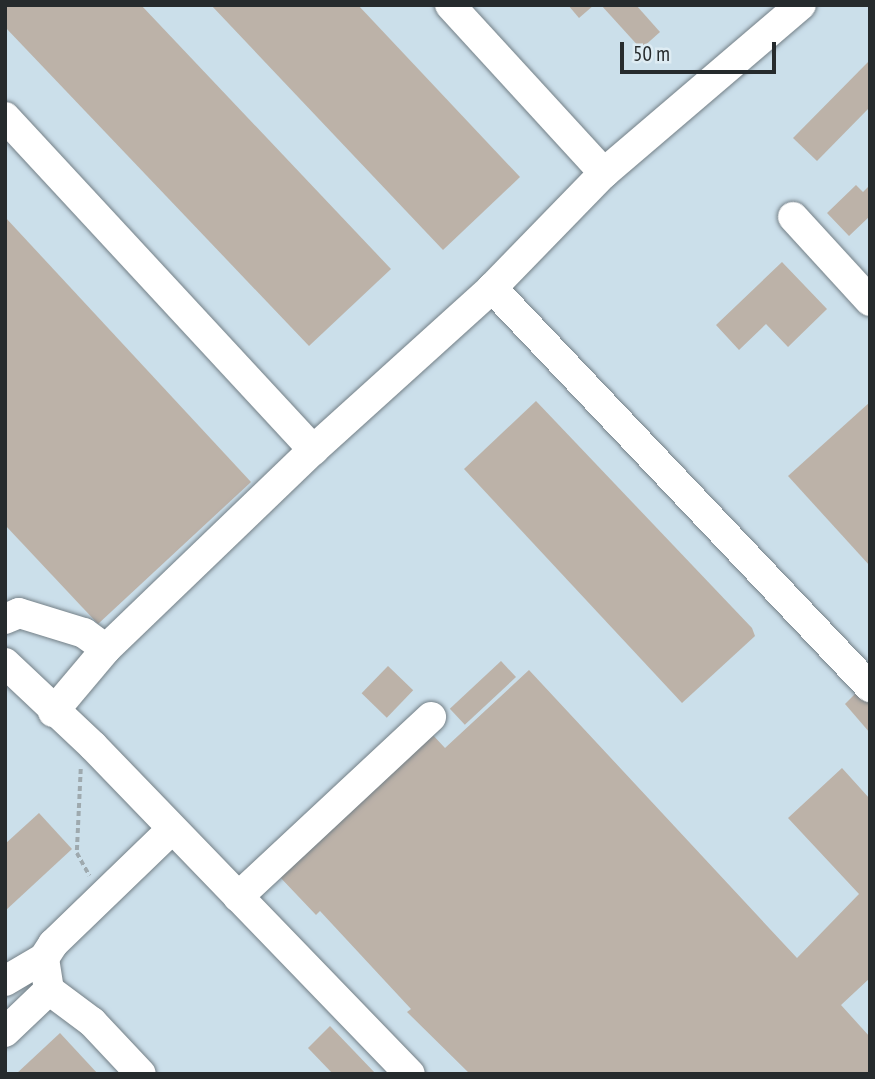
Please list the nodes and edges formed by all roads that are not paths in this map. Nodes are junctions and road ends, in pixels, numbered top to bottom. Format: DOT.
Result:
graph roads {
  1 [pos="450,5"];
  2 [pos="801,5"];
  3 [pos="5,117"];
  4 [pos="604,173"];
  5 [pos="793,217"];
  6 [pos="492,288"];
  7 [pos="870,301"];
  8 [pos="313,450"];
  9 [pos="5,619"];
  10 [pos="106,649"];
  11 [pos="5,663"];
  12 [pos="870,687"];
  13 [pos="53,712"];
  14 [pos="431,717"];
  15 [pos="172,829"];
  16 [pos="238,897"];
  17 [pos="44,958"];
  18 [pos="5,981"];
  19 [pos="49,990"];
  20 [pos="5,1032"];
  21 [pos="141,1074"];
  22 [pos="410,1074"];
  1 -- 4 [label="lane"];
  2 -- 4 [label="lane"];
  3 -- 8 [label="lane"];
  4 -- 6 [label="lane"];
  5 -- 7 [label="lane"];
  6 -- 8 [label="lane"];
  6 -- 12 [label="lane"];
  8 -- 10 [label="lane"];
  9 -- 10 [label="lane"];
  10 -- 13 [label="lane"];
  11 -- 13 [label="lane"];
  13 -- 15 [label="lane"];
  14 -- 16 [label="lane"];
  15 -- 16 [label="lane"];
  15 -- 17 [label="lane"];
  16 -- 22 [label="lane"];
  17 -- 18 [label="lane"];
  17 -- 19 [label="lane"];
  19 -- 20 [label="lane"];
  19 -- 21 [label="lane"];
}
